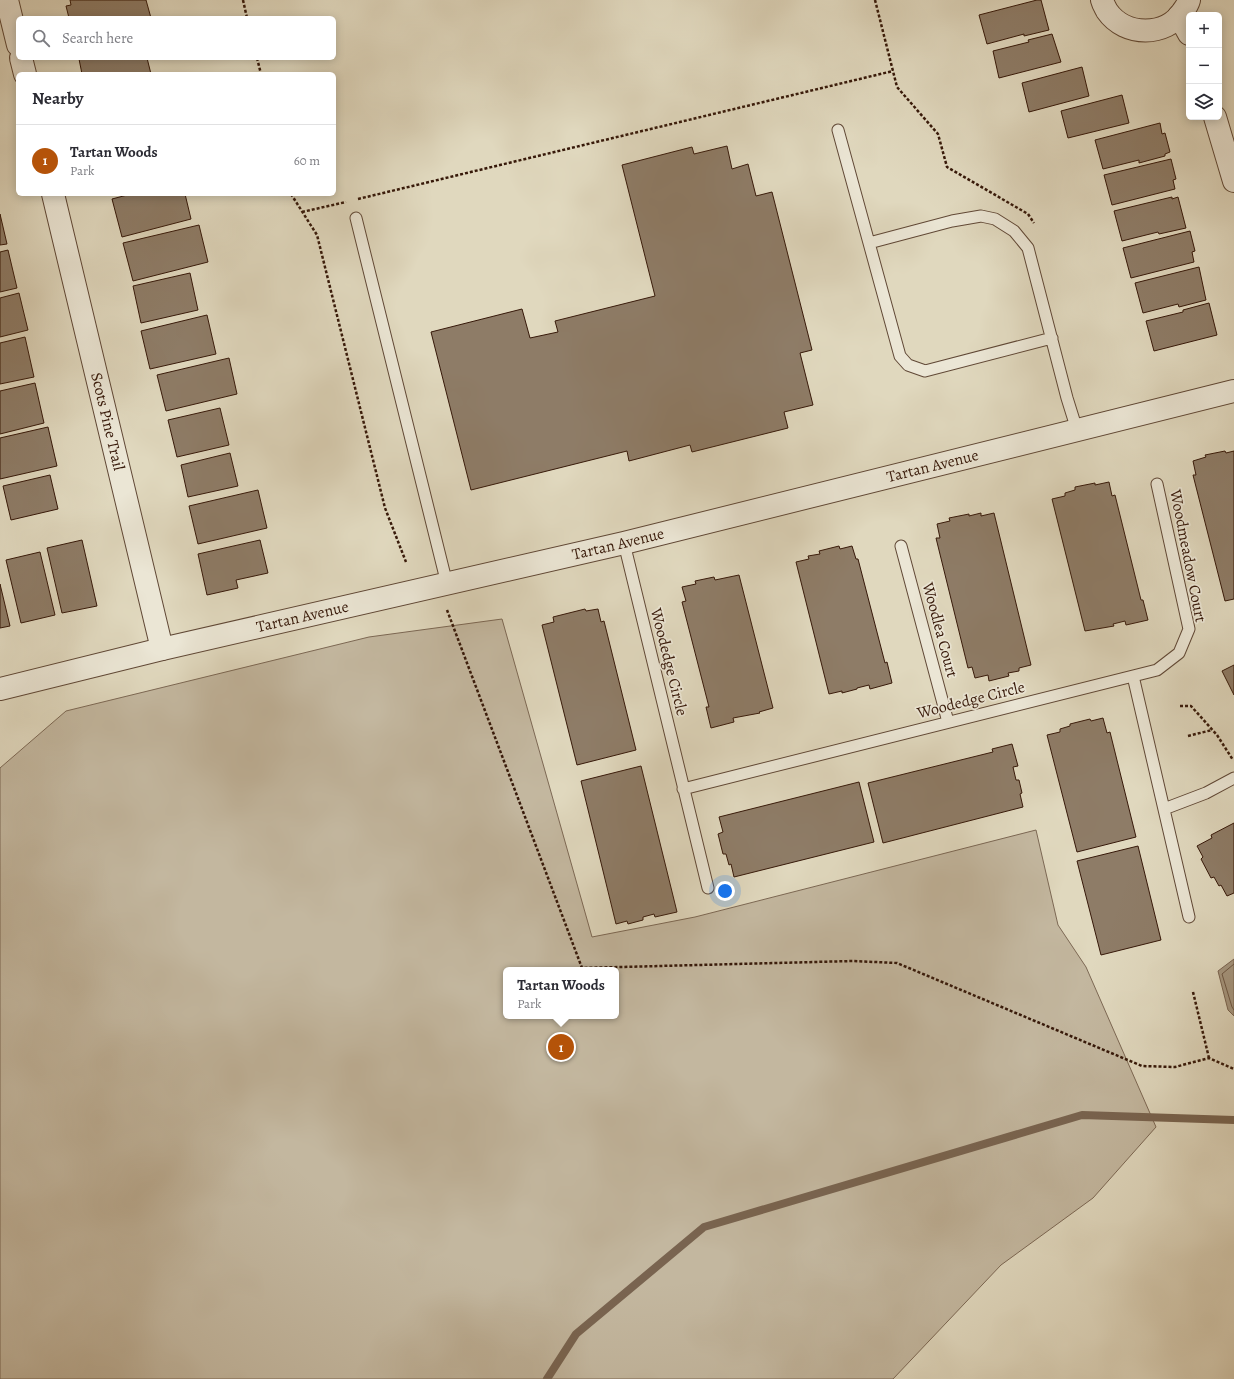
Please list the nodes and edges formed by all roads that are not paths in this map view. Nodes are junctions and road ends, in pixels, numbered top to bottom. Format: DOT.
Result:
graph roads {
  1 [pos="7,0"];
  2 [pos="1102,0"];
  3 [pos="1186,17"];
  4 [pos="16,37"];
  5 [pos="22,60"];
  6 [pos="24,72"];
  7 [pos="1216,120"];
  8 [pos="838,130"];
  9 [pos="1234,181"];
  10 [pos="53,196"];
  11 [pos="356,218"];
  12 [pos="869,243"];
  13 [pos="1052,338"];
  14 [pos="1234,391"];
  15 [pos="1077,430"];
  16 [pos="1157,484"];
  17 [pos="624,543"];
  18 [pos="901,546"];
  19 [pos="447,584"];
  20 [pos="162,649"];
  21 [pos="1133,676"];
  22 [pos="0,689"];
  23 [pos="948,722"];
  24 [pos="1234,778"];
  25 [pos="683,789"];
  26 [pos="1164,809"];
  27 [pos="708,888"];
  28 [pos="1189,917"];
  1 -- 4 [label="street"];
  2 -- 3 [label="street"];
  5 -- 6 [label="street"];
  7 -- 9 [label="street"];
  8 -- 12 [label="lane"];
  10 -- 20 [label="street, Scots Pine Trail"];
  11 -- 19 [label="lane"];
  12 -- 13 [label="lane"];
  12 -- 13 [label="lane"];
  13 -- 15 [label="lane"];
  14 -- 15 [label="street, Tartan Avenue"];
  15 -- 17 [label="street, Tartan Avenue"];
  16 -- 21 [label="lane, Woodmeadow Court"];
  17 -- 19 [label="street, Tartan Avenue"];
  17 -- 25 [label="lane, Woodedge Circle"];
  18 -- 23 [label="lane, Woodlea Court"];
  19 -- 20 [label="street, Tartan Avenue"];
  20 -- 22 [label="street, Tartan Avenue"];
  21 -- 23 [label="lane, Woodedge Circle"];
  21 -- 26 [label="lane"];
  23 -- 25 [label="lane, Woodedge Circle"];
  24 -- 26 [label="lane"];
  25 -- 27 [label="lane, Woodedge Circle"];
  26 -- 28 [label="lane"];
}
